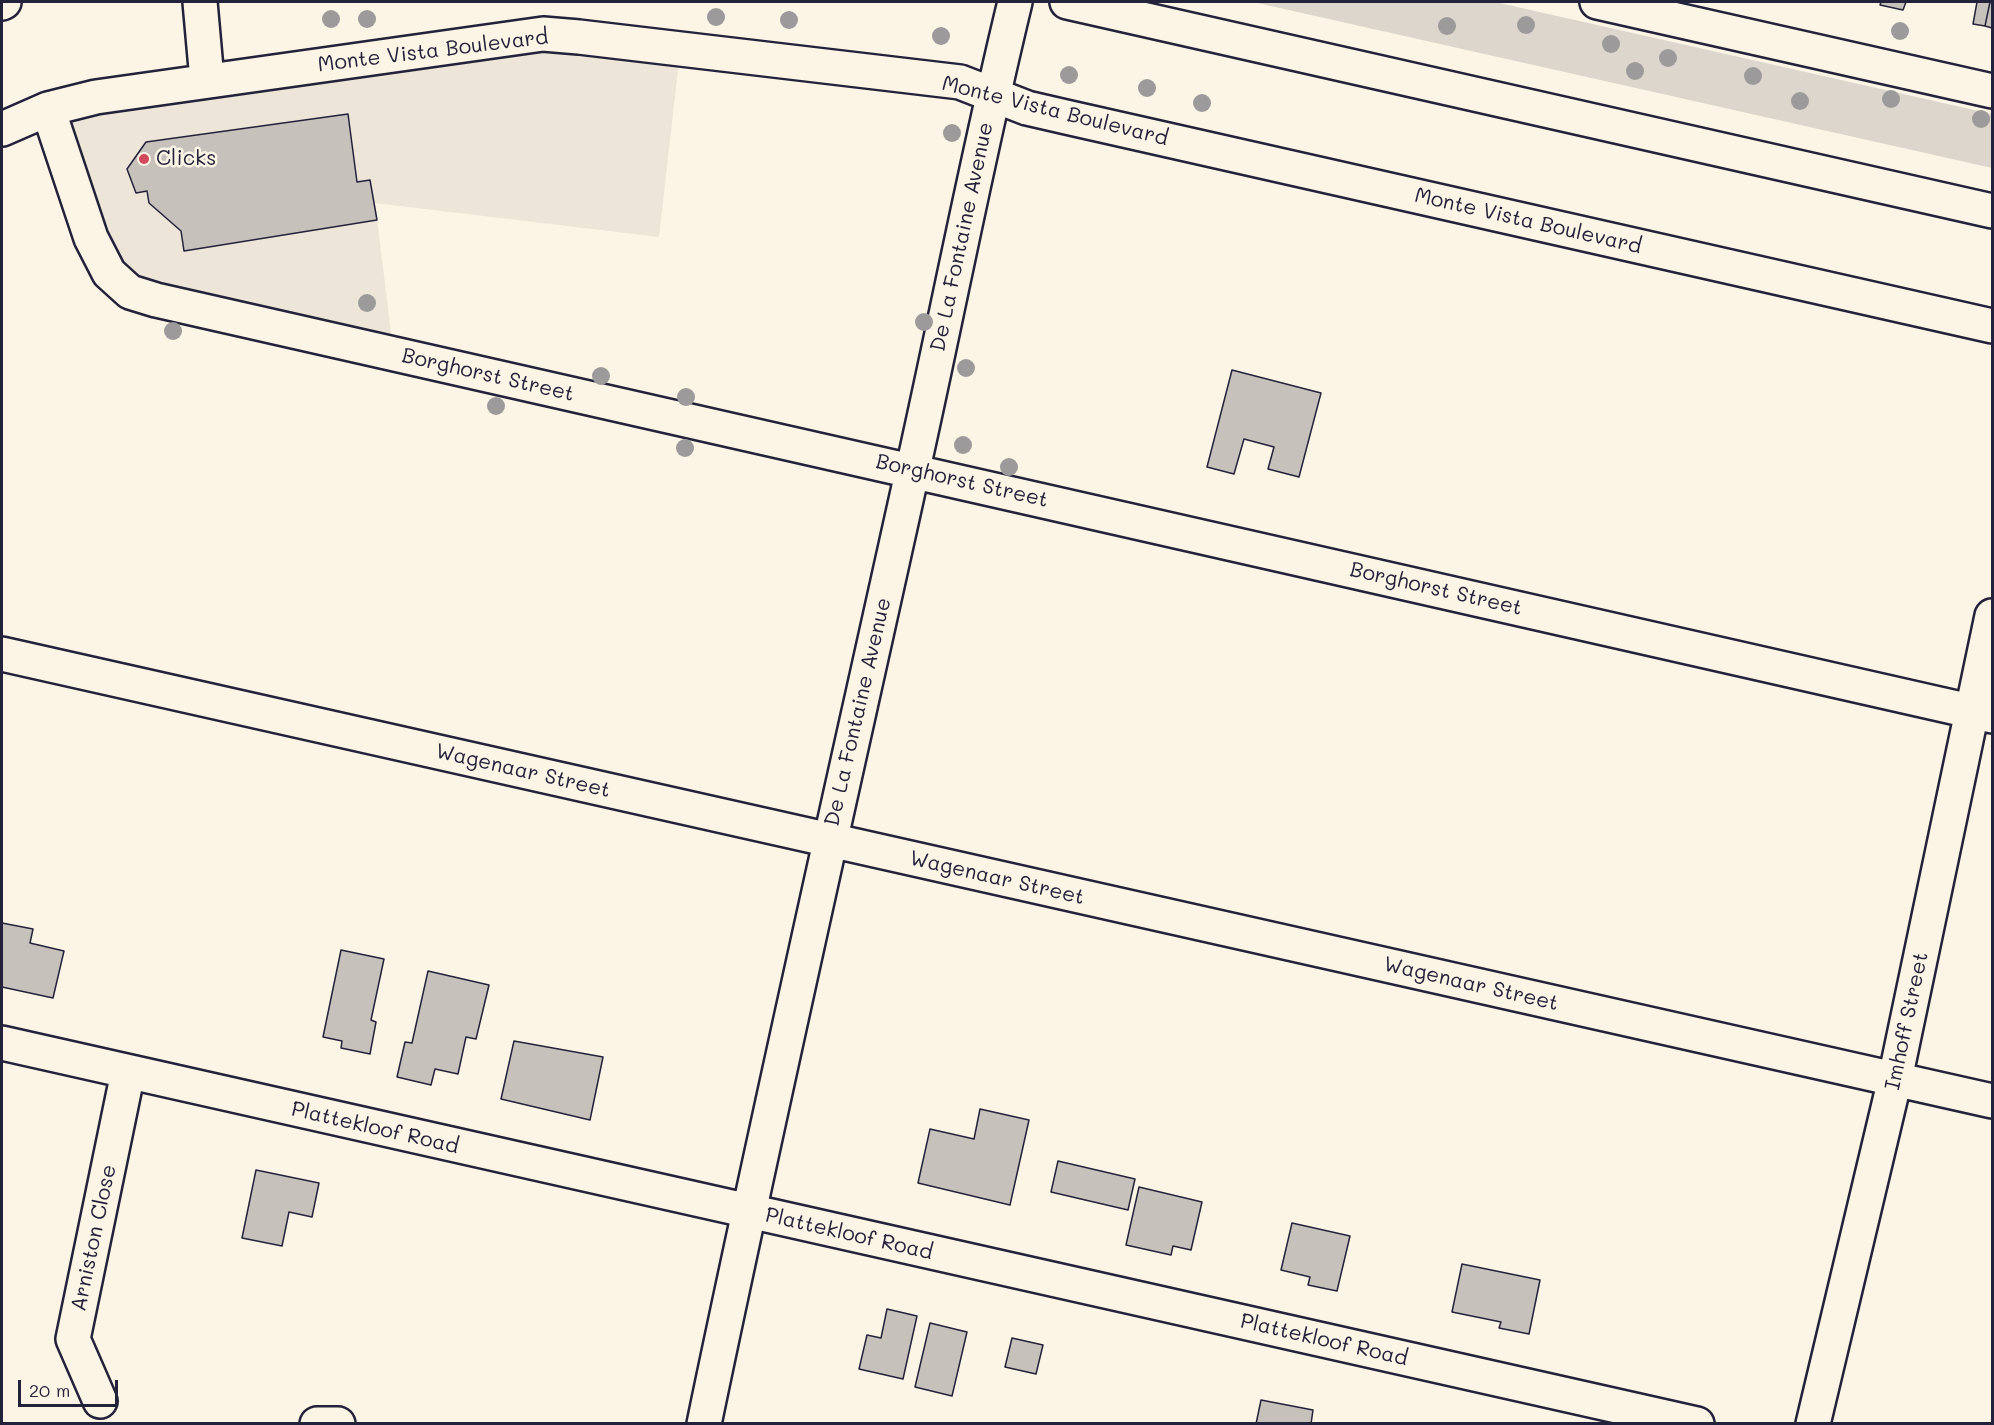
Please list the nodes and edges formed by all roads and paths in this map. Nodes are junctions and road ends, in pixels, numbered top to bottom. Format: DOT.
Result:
graph roads {
  1 [pos="201,2"];
  2 [pos="1015,2"];
  3 [pos="1067,2"];
  4 [pos="1597,2"];
  5 [pos="207,80"];
  6 [pos="1992,91"];
  7 [pos="993,93"];
  8 [pos="48,109"];
  9 [pos="2,129"];
  10 [pos="1992,211"];
  11 [pos="1992,326"];
  12 [pos="913,470"];
  13 [pos="1992,616"];
  14 [pos="2,654"];
  15 [pos="1982,713"];
  16 [pos="829,840"];
  17 [pos="2,1043"];
  18 [pos="128,1072"];
  19 [pos="1895,1079"];
  20 [pos="1992,1101"];
  21 [pos="748,1212"];
  22 [pos="100,1401"];
  23 [pos="317,1424"];
  24 [pos="338,1424"];
  25 [pos="704,1424"];
  26 [pos="1698,1424"];
  27 [pos="1813,1424"];
  1 -- 5 [label="street"];
  2 -- 7 [label="street, De La Fontaine Avenue"];
  3 -- 10 [label="street"];
  4 -- 6 [label="street"];
  5 -- 7 [label="street, Monte Vista Boulevard"];
  5 -- 8 [label="street, Monte Vista Boulevard"];
  7 -- 11 [label="street, Monte Vista Boulevard"];
  7 -- 12 [label="street, De La Fontaine Avenue"];
  8 -- 9 [label="street, Monte Vista Boulevard"];
  8 -- 12 [label="street, Borghorst Street"];
  12 -- 15 [label="street, Borghorst Street"];
  12 -- 16 [label="street, De La Fontaine Avenue"];
  13 -- 15 [label="street, Imhoff Street"];
  14 -- 16 [label="street, Wagenaar Street"];
  15 -- 19 [label="street, Imhoff Street"];
  16 -- 19 [label="street, Wagenaar Street"];
  16 -- 21 [label="street, De La Fontaine Avenue"];
  17 -- 18 [label="street, Plattekloof Road"];
  18 -- 21 [label="street, Plattekloof Road"];
  18 -- 22 [label="street, Arniston Close"];
  19 -- 20 [label="street, Wagenaar Street"];
  19 -- 27 [label="street, Imhoff Street"];
  21 -- 25 [label="street, De La Fontaine Avenue"];
  21 -- 26 [label="street, Plattekloof Road"];
  23 -- 24 [label="street"];
}
